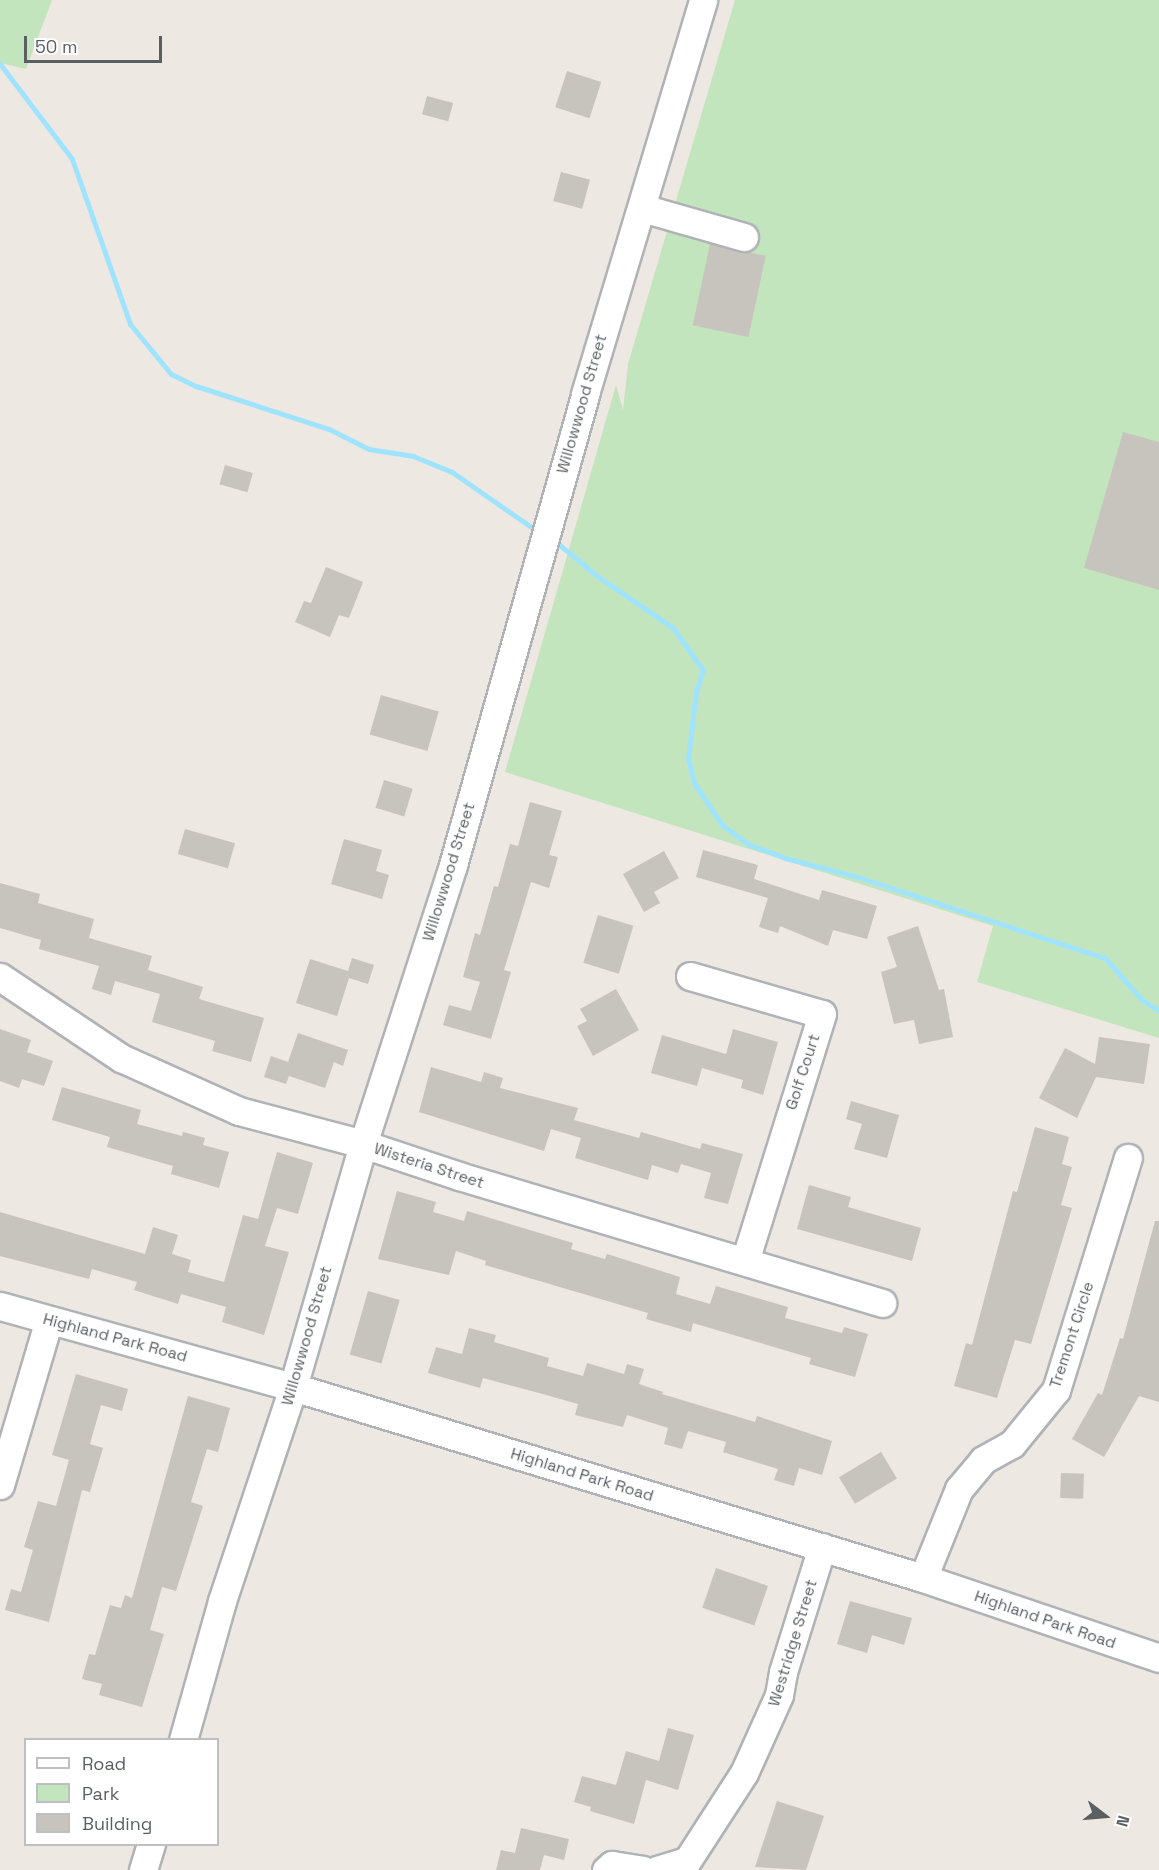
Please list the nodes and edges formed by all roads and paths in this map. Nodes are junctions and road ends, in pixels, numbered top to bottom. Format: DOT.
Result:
graph roads {
  1 [pos="703,0"];
  2 [pos="642,208"];
  3 [pos="744,237"];
  4 [pos="0,976"];
  5 [pos="690,976"];
  6 [pos="363,1144"];
  7 [pos="1128,1158"];
  8 [pos="745,1261"];
  9 [pos="882,1303"];
  10 [pos="0,1306"];
  11 [pos="49,1320"];
  12 [pos="293,1387"];
  13 [pos="0,1485"];
  14 [pos="822,1547"];
  15 [pos="923,1578"];
  16 [pos="1159,1659"];
  17 [pos="184,1738"];
  18 [pos="151,1846"];
  19 [pos="690,1865"];
  20 [pos="143,1870"];
  21 [pos="606,1870"];
  22 [pos="643,1870"];
  23 [pos="657,1870"];
  1 -- 2 [label="street, Willowwood Street"];
  2 -- 3 [label="street"];
  2 -- 6 [label="street, Willowwood Street"];
  4 -- 6 [label="street, Wisteria Street"];
  5 -- 8 [label="street, Golf Court"];
  6 -- 8 [label="street, Wisteria Street"];
  6 -- 12 [label="street, Willowwood Street"];
  7 -- 15 [label="street, Tremont Circle"];
  8 -- 9 [label="street, Wisteria Street"];
  10 -- 11 [label="street, Highland Park Road"];
  11 -- 12 [label="street, Highland Park Road"];
  11 -- 13 [label="street"];
  12 -- 14 [label="street, Highland Park Road"];
  12 -- 17 [label="street, Willowwood Street"];
  14 -- 15 [label="street, Highland Park Road"];
  14 -- 19 [label="street, Westridge Street"];
  15 -- 16 [label="street, Highland Park Road"];
  18 -- 20 [label="street"];
  19 -- 23 [label="street, Westridge Street"];
  21 -- 22 [label="street"];
}
